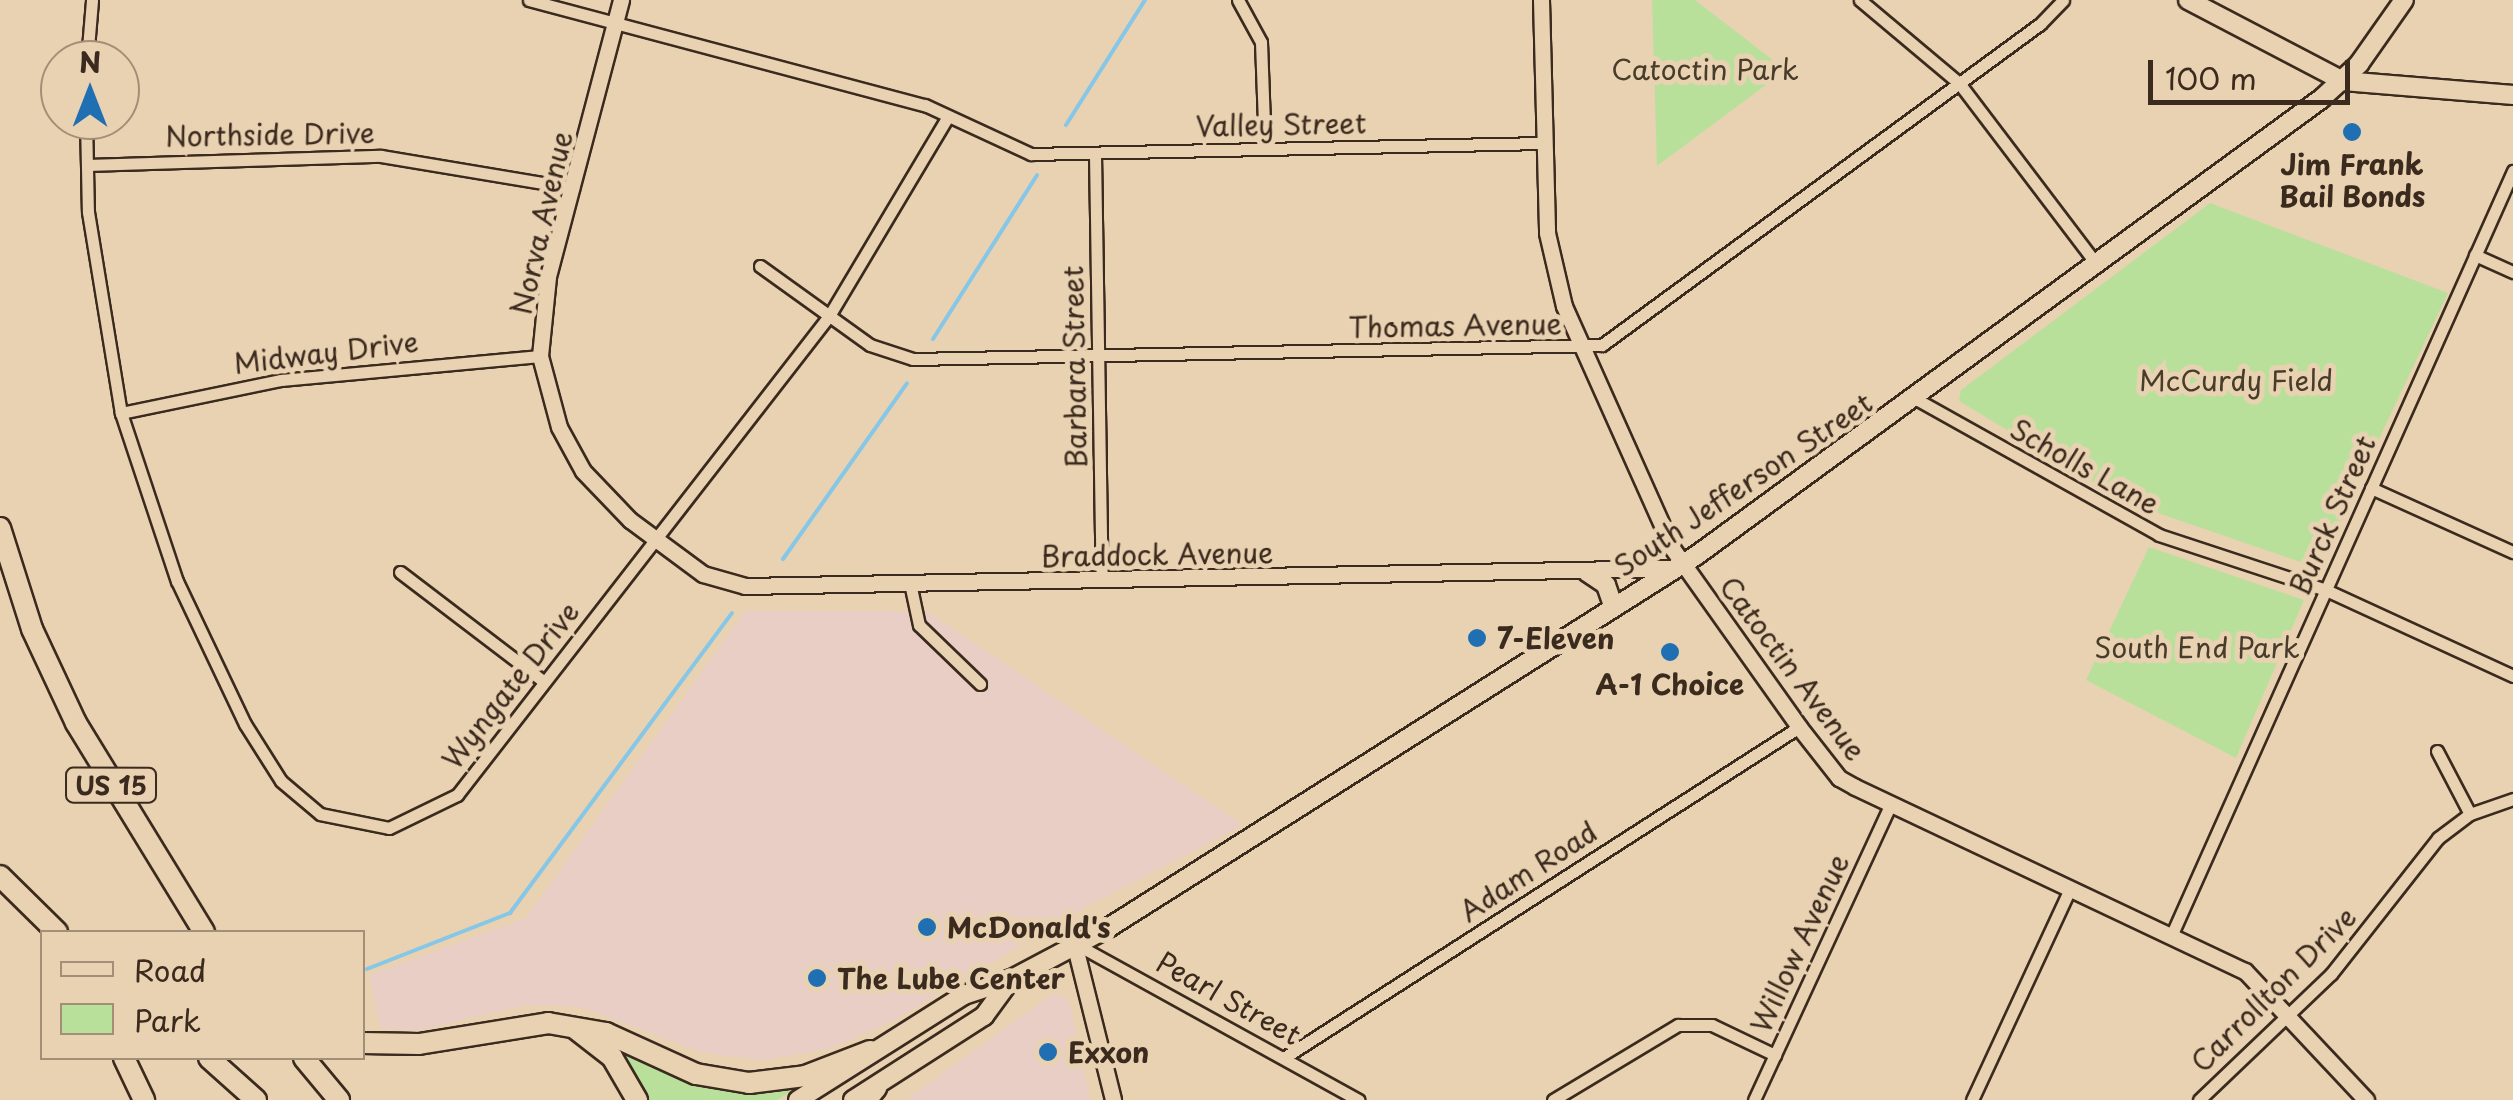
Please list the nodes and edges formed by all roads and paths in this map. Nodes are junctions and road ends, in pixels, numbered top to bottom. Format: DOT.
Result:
graph roads {
  1 [pos="92,0"];
  2 [pos="530,0"];
  3 [pos="621,0"];
  4 [pos="1238,0"];
  5 [pos="1542,0"];
  6 [pos="1860,0"];
  7 [pos="2063,0"];
  8 [pos="2188,0"];
  9 [pos="2404,0"];
  10 [pos="614,22"];
  11 [pos="89,40"];
  12 [pos="2343,81"];
  13 [pos="1958,83"];
  14 [pos="2513,96"];
  15 [pos="947,118"];
  16 [pos="86,140"];
  17 [pos="1545,143"];
  18 [pos="1265,149"];
  19 [pos="1096,154"];
  20 [pos="86,165"];
  21 [pos="2513,171"];
  22 [pos="572,188"];
  23 [pos="2476,255"];
  24 [pos="2097,265"];
  25 [pos="760,266"];
  26 [pos="2513,272"];
  27 [pos="828,316"];
  28 [pos="1580,347"];
  29 [pos="1099,355"];
  30 [pos="540,356"];
  31 [pos="1916,399"];
  32 [pos="121,412"];
  33 [pos="2371,488"];
  34 [pos="0,528"];
  35 [pos="655,541"];
  36 [pos="2513,552"];
  37 [pos="1676,565"];
  38 [pos="400,572"];
  39 [pos="1588,572"];
  40 [pos="1102,580"];
  41 [pos="910,583"];
  42 [pos="2326,590"];
  43 [pos="1613,605"];
  44 [pos="2513,676"];
  45 [pos="542,681"];
  46 [pos="980,684"];
  47 [pos="1798,727"];
  48 [pos="2437,750"];
  49 [pos="2513,799"];
  50 [pos="1890,806"];
  51 [pos="2470,814"];
  52 [pos="1,877"];
  53 [pos="2070,889"];
  54 [pos="41,930"];
  55 [pos="55,930"];
  56 [pos="203,930"];
  57 [pos="2172,934"];
  58 [pos="1074,943"];
  59 [pos="1012,979"];
  60 [pos="2288,1011"];
  61 [pos="570,1026"];
  62 [pos="365,1043"];
  63 [pos="870,1050"];
  64 [pos="1775,1055"];
  65 [pos="1285,1057"];
  66 [pos="125,1060"];
  67 [pos="211,1060"];
  68 [pos="306,1060"];
  69 [pos="871,1094"];
  70 [pos="144,1100"];
  71 [pos="256,1100"];
  72 [pos="339,1100"];
  73 [pos="637,1100"];
  74 [pos="798,1100"];
  75 [pos="853,1100"];
  76 [pos="1112,1100"];
  77 [pos="1358,1100"];
  78 [pos="1553,1100"];
  79 [pos="1754,1100"];
  80 [pos="1972,1100"];
  81 [pos="2200,1100"];
  82 [pos="2366,1100"];
  1 -- 11 [label="street"];
  2 -- 10 [label="street"];
  3 -- 10 [label="street, Norva Avenue"];
  4 -- 18 [label="street"];
  5 -- 17 [label="street, Catoctin Avenue"];
  6 -- 13 [label="street"];
  7 -- 13 [label="street, Thomas Avenue"];
  8 -- 12 [label="main road"];
  9 -- 12 [label="main road, South Jefferson Street"];
  10 -- 15 [label="street"];
  10 -- 22 [label="street, Norva Avenue"];
  12 -- 14 [label="main road"];
  12 -- 24 [label="main road, South Jefferson Street"];
  13 -- 24 [label="street"];
  13 -- 28 [label="street, Thomas Avenue"];
  15 -- 19 [label="street, Valley Street"];
  15 -- 27 [label="street, Wyngate Drive"];
  16 -- 20 [label="street, Wyngate Drive"];
  17 -- 18 [label="street, Valley Street"];
  17 -- 28 [label="street, Catoctin Avenue"];
  18 -- 19 [label="street, Valley Street"];
  19 -- 29 [label="street, Barbara Street"];
  20 -- 22 [label="street, Northside Drive"];
  20 -- 32 [label="street, Wyngate Drive"];
  21 -- 23 [label="street, Burck Street"];
  22 -- 30 [label="street, Norva Avenue"];
  23 -- 26 [label="street"];
  23 -- 33 [label="street, Burck Street"];
  24 -- 31 [label="main road, South Jefferson Street"];
  25 -- 27 [label="street, Thomas Avenue"];
  27 -- 29 [label="street, Thomas Avenue"];
  27 -- 35 [label="street, Wyngate Drive"];
  28 -- 29 [label="street, Thomas Avenue"];
  28 -- 37 [label="street, Catoctin Avenue"];
  29 -- 40 [label="street, Barbara Street"];
  30 -- 32 [label="street, Midway Drive"];
  30 -- 35 [label="street, Norva Avenue"];
  31 -- 37 [label="main road, South Jefferson Street"];
  31 -- 42 [label="street, Scholls Lane"];
  32 -- 45 [label="street, Wyngate Drive"];
  33 -- 36 [label="street"];
  33 -- 42 [label="street, Burck Street"];
  34 -- 56 [label="highway, US 15"];
  35 -- 41 [label="street, Braddock Avenue"];
  35 -- 45 [label="street, Wyngate Drive"];
  37 -- 39 [label="street, Braddock Avenue"];
  37 -- 43 [label="main road, South Jefferson Street"];
  37 -- 47 [label="street, Catoctin Avenue"];
  38 -- 45 [label="street"];
  39 -- 40 [label="street, Braddock Avenue"];
  39 -- 43 [label="main road"];
  40 -- 41 [label="street, Braddock Avenue"];
  41 -- 46 [label="street"];
  42 -- 44 [label="street, Scholls Lane"];
  42 -- 57 [label="street, Burck Street"];
  43 -- 58 [label="main road, South Jefferson Street"];
  47 -- 50 [label="street, Catoctin Avenue"];
  47 -- 65 [label="street, Adam Road"];
  48 -- 51 [label="street"];
  49 -- 51 [label="street, Carrollton Drive"];
  50 -- 53 [label="street, Catoctin Avenue"];
  50 -- 64 [label="street, Willow Avenue"];
  51 -- 60 [label="street, Carrollton Drive"];
  52 -- 54 [label="highway"];
  52 -- 55 [label="highway"];
  53 -- 57 [label="street, Catoctin Avenue"];
  53 -- 80 [label="street"];
  57 -- 60 [label="street, Catoctin Avenue"];
  58 -- 59 [label="main road, South Jefferson Street"];
  58 -- 65 [label="street, Pearl Street"];
  58 -- 76 [label="street"];
  59 -- 63 [label="main road, South Jefferson Street"];
  59 -- 69 [label="main road, South Jefferson Street"];
  60 -- 81 [label="street, Carrollton Drive"];
  60 -- 82 [label="street, Catoctin Avenue"];
  61 -- 62 [label="highway"];
  61 -- 63 [label="highway"];
  61 -- 73 [label="highway"];
  63 -- 74 [label="main road, South Jefferson Street"];
  64 -- 78 [label="street"];
  64 -- 79 [label="street, Willow Avenue"];
  65 -- 77 [label="street, Pearl Street"];
  66 -- 70 [label="highway"];
  67 -- 71 [label="highway"];
  68 -- 72 [label="highway"];
  69 -- 75 [label="main road, South Jefferson Street"];
}
